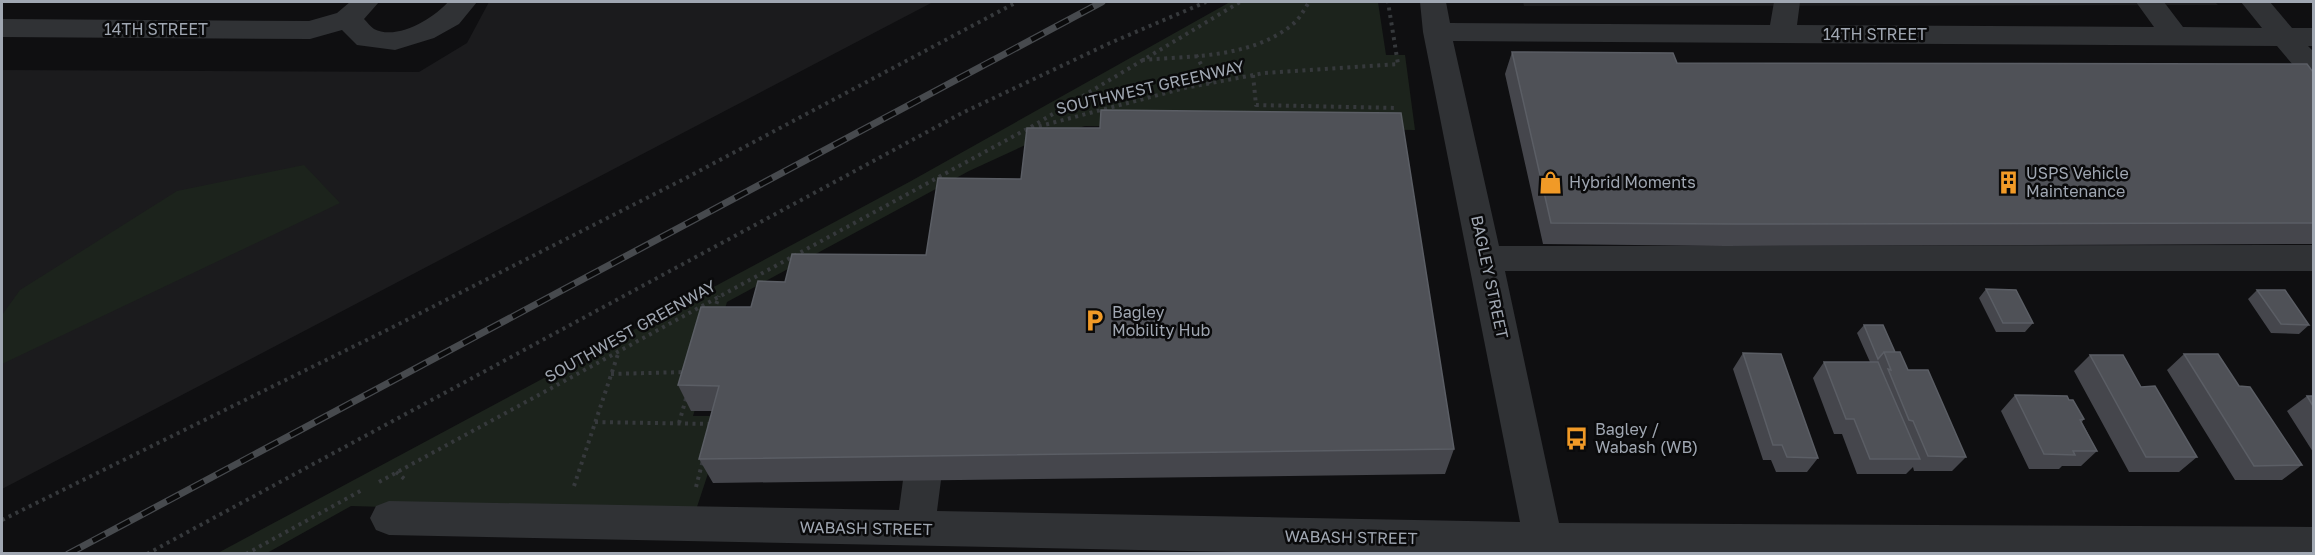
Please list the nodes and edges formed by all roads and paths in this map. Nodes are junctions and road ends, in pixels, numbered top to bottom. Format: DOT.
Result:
graph roads {
  1 [pos="463,2"];
  2 [pos="1017,2"];
  3 [pos="1206,2"];
  4 [pos="1240,2"];
  5 [pos="1309,2"];
  6 [pos="1388,2"];
  7 [pos="1787,2"];
  8 [pos="2150,2"];
  9 [pos="2255,2"];
  10 [pos="356,10"];
  11 [pos="1435,17"];
  12 [pos="2,28"];
  13 [pos="1782,34"];
  14 [pos="2175,36"];
  15 [pos="2284,36"];
  16 [pos="2313,37"];
  17 [pos="1196,56"];
  18 [pos="1141,60"];
  19 [pos="2313,71"];
  20 [pos="1253,75"];
  21 [pos="1211,83"];
  22 [pos="1130,101"];
  23 [pos="1256,105"];
  24 [pos="1355,106"];
  25 [pos="1398,108"];
  26 [pos="1129,110"];
  27 [pos="1257,113"];
  28 [pos="1355,115"];
  29 [pos="1025,130"];
  30 [pos="2313,258"];
  31 [pos="1486,259"];
  32 [pos="719,297"];
  33 [pos="712,317"];
  34 [pos="619,351"];
  35 [pos="694,372"];
  36 [pos="611,374"];
  37 [pos="688,393"];
  38 [pos="595,422"];
  39 [pos="679,423"];
  40 [pos="710,434"];
  41 [pos="704,454"];
  42 [pos="922,480"];
  43 [pos="376,483"];
  44 [pos="366,489"];
  45 [pos="694,494"];
  46 [pos="571,495"];
  47 [pos="389,518"];
  48 [pos="2,520"];
  49 [pos="916,529"];
  50 [pos="2313,545"];
  51 [pos="1544,547"];
  52 [pos="147,554"];
  53 [pos="246,554"];
  1 -- 10 [label="street"];
  2 -- 48 [label="path"];
  3 -- 52 [label="path"];
  4 -- 18 [label="path, SOUTHWEST GREENWAY"];
  5 -- 17 [label="path"];
  6 -- 20 [label="path, SOUTHWEST GREENWAY"];
  7 -- 13 [label="street"];
  8 -- 14 [label="street"];
  9 -- 15 [label="street"];
  10 -- 12 [label="street, 14TH STREET"];
  11 -- 13 [label="street, 14TH STREET"];
  11 -- 31 [label="street, BAGLEY STREET"];
  13 -- 14 [label="street, 14TH STREET"];
  14 -- 15 [label="street, 14TH STREET"];
  15 -- 16 [label="street, 14TH STREET"];
  15 -- 19 [label="street"];
  17 -- 18 [label="path"];
  17 -- 21 [label="path"];
  18 -- 29 [label="path, SOUTHWEST GREENWAY"];
  20 -- 21 [label="path, SOUTHWEST GREENWAY"];
  20 -- 23 [label="path"];
  21 -- 22 [label="path, SOUTHWEST GREENWAY"];
  22 -- 26 [label="path"];
  22 -- 29 [label="path, SOUTHWEST GREENWAY"];
  23 -- 24 [label="path"];
  23 -- 27 [label="path"];
  24 -- 25 [label="path"];
  24 -- 28 [label="path"];
  29 -- 32 [label="path, SOUTHWEST GREENWAY"];
  30 -- 31 [label="street"];
  31 -- 51 [label="street, BAGLEY STREET"];
  32 -- 33 [label="path"];
  32 -- 34 [label="path, SOUTHWEST GREENWAY"];
  34 -- 36 [label="path"];
  34 -- 43 [label="path, SOUTHWEST GREENWAY"];
  35 -- 36 [label="path"];
  36 -- 38 [label="path"];
  37 -- 39 [label="path"];
  38 -- 39 [label="path"];
  38 -- 46 [label="path"];
  39 -- 40 [label="path"];
  41 -- 45 [label="path"];
  42 -- 49 [label="street"];
  44 -- 53 [label="path"];
  47 -- 49 [label="street, WABASH STREET"];
  49 -- 51 [label="street, WABASH STREET"];
  50 -- 51 [label="street, WABASH STREET"];
}
